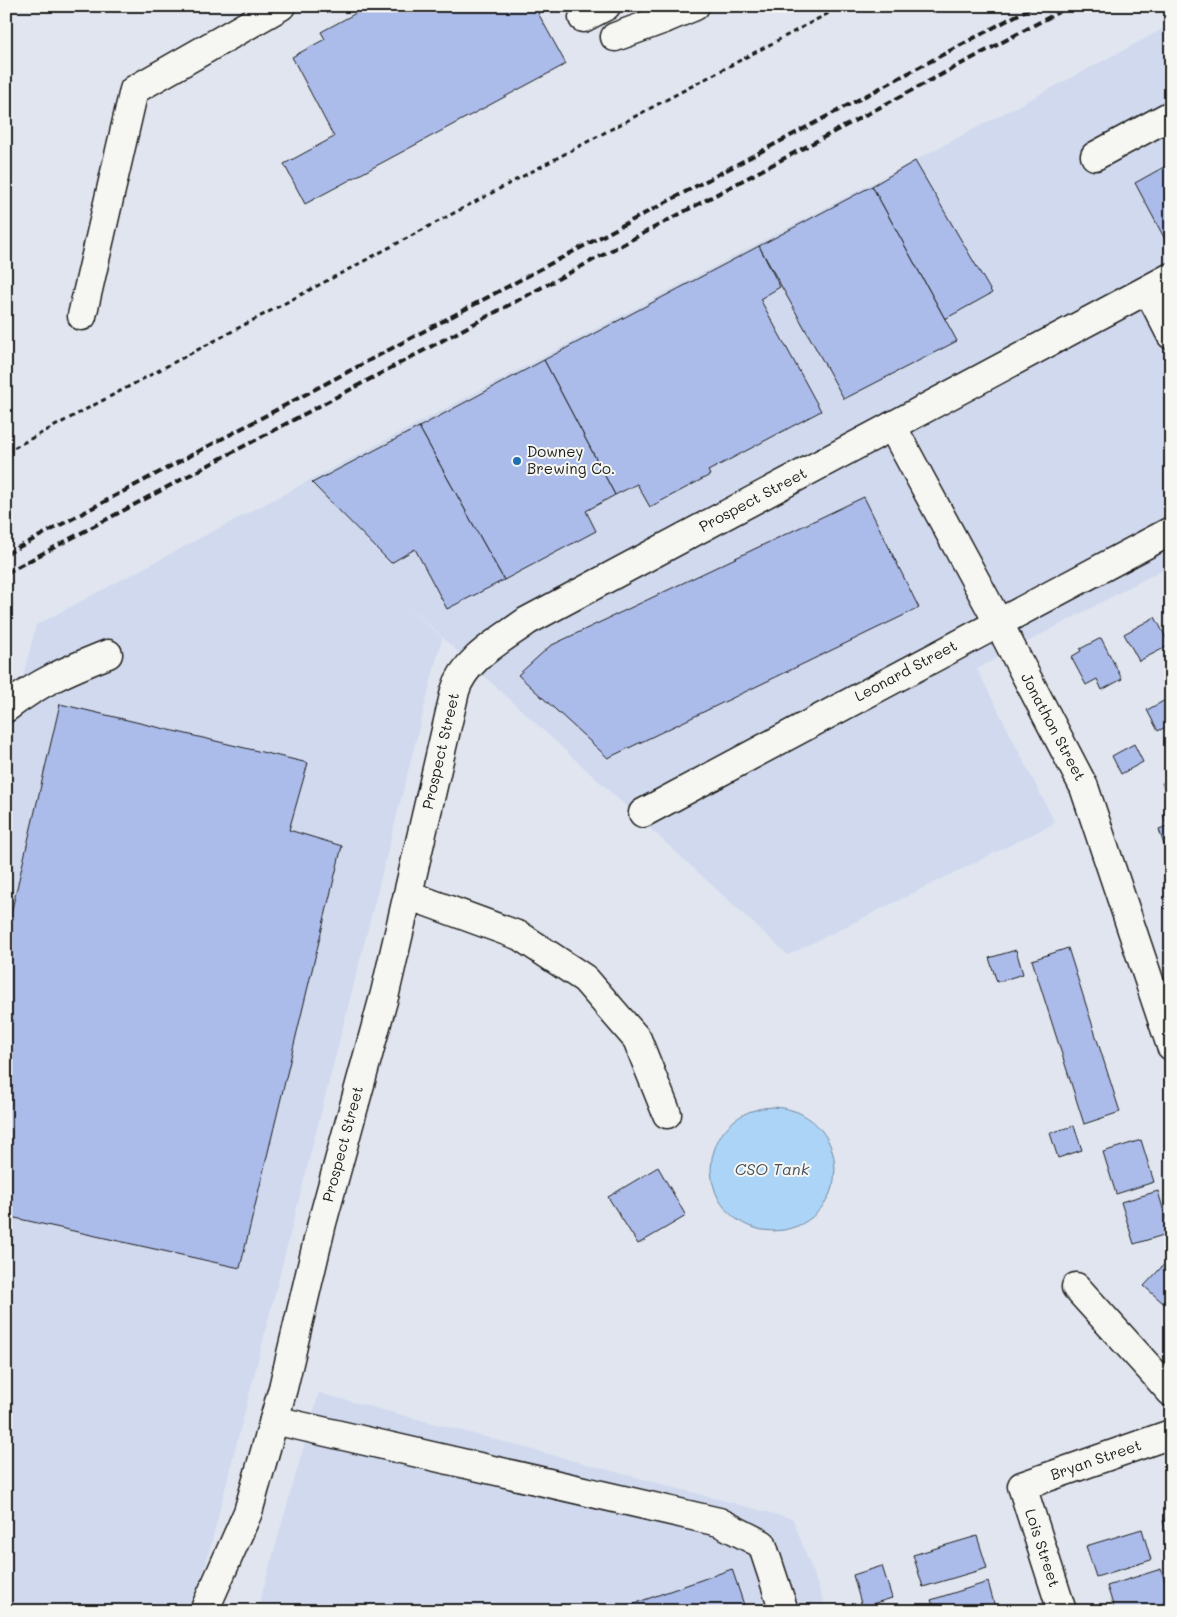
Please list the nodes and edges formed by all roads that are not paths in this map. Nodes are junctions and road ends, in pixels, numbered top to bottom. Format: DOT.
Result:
graph roads {
  1 [pos="281,6"];
  2 [pos="695,6"];
  3 [pos="663,13"];
  4 [pos="615,37"];
  5 [pos="1171,115"];
  6 [pos="1095,156"];
  7 [pos="1159,283"];
  8 [pos="82,316"];
  9 [pos="1171,335"];
  10 [pos="892,426"];
  11 [pos="1171,531"];
  12 [pos="998,622"];
  13 [pos="108,654"];
  14 [pos="6,708"];
  15 [pos="643,813"];
  16 [pos="408,895"];
  17 [pos="1171,1046"];
  18 [pos="667,1114"];
  19 [pos="1076,1286"];
  20 [pos="1171,1392"];
  21 [pos="274,1420"];
  22 [pos="1171,1434"];
  23 [pos="1022,1486"];
  24 [pos="204,1611"];
  25 [pos="784,1611"];
  26 [pos="1062,1611"];
  1 -- 8 [label="street"];
  2 -- 3 [label="street"];
  3 -- 4 [label="street"];
  5 -- 6 [label="street"];
  7 -- 9 [label="street"];
  7 -- 10 [label="street, Prospect Street"];
  10 -- 12 [label="street, Jonathon Street"];
  10 -- 16 [label="street, Prospect Street"];
  11 -- 12 [label="street, Leonard Street"];
  12 -- 15 [label="street, Leonard Street"];
  12 -- 17 [label="street, Jonathon Street"];
  13 -- 14 [label="street"];
  16 -- 18 [label="street"];
  16 -- 21 [label="street, Prospect Street"];
  19 -- 20 [label="street"];
  21 -- 24 [label="street, Prospect Street"];
  21 -- 25 [label="street"];
  22 -- 23 [label="street, Bryan Street"];
  23 -- 26 [label="street, Lois Street"];
}
